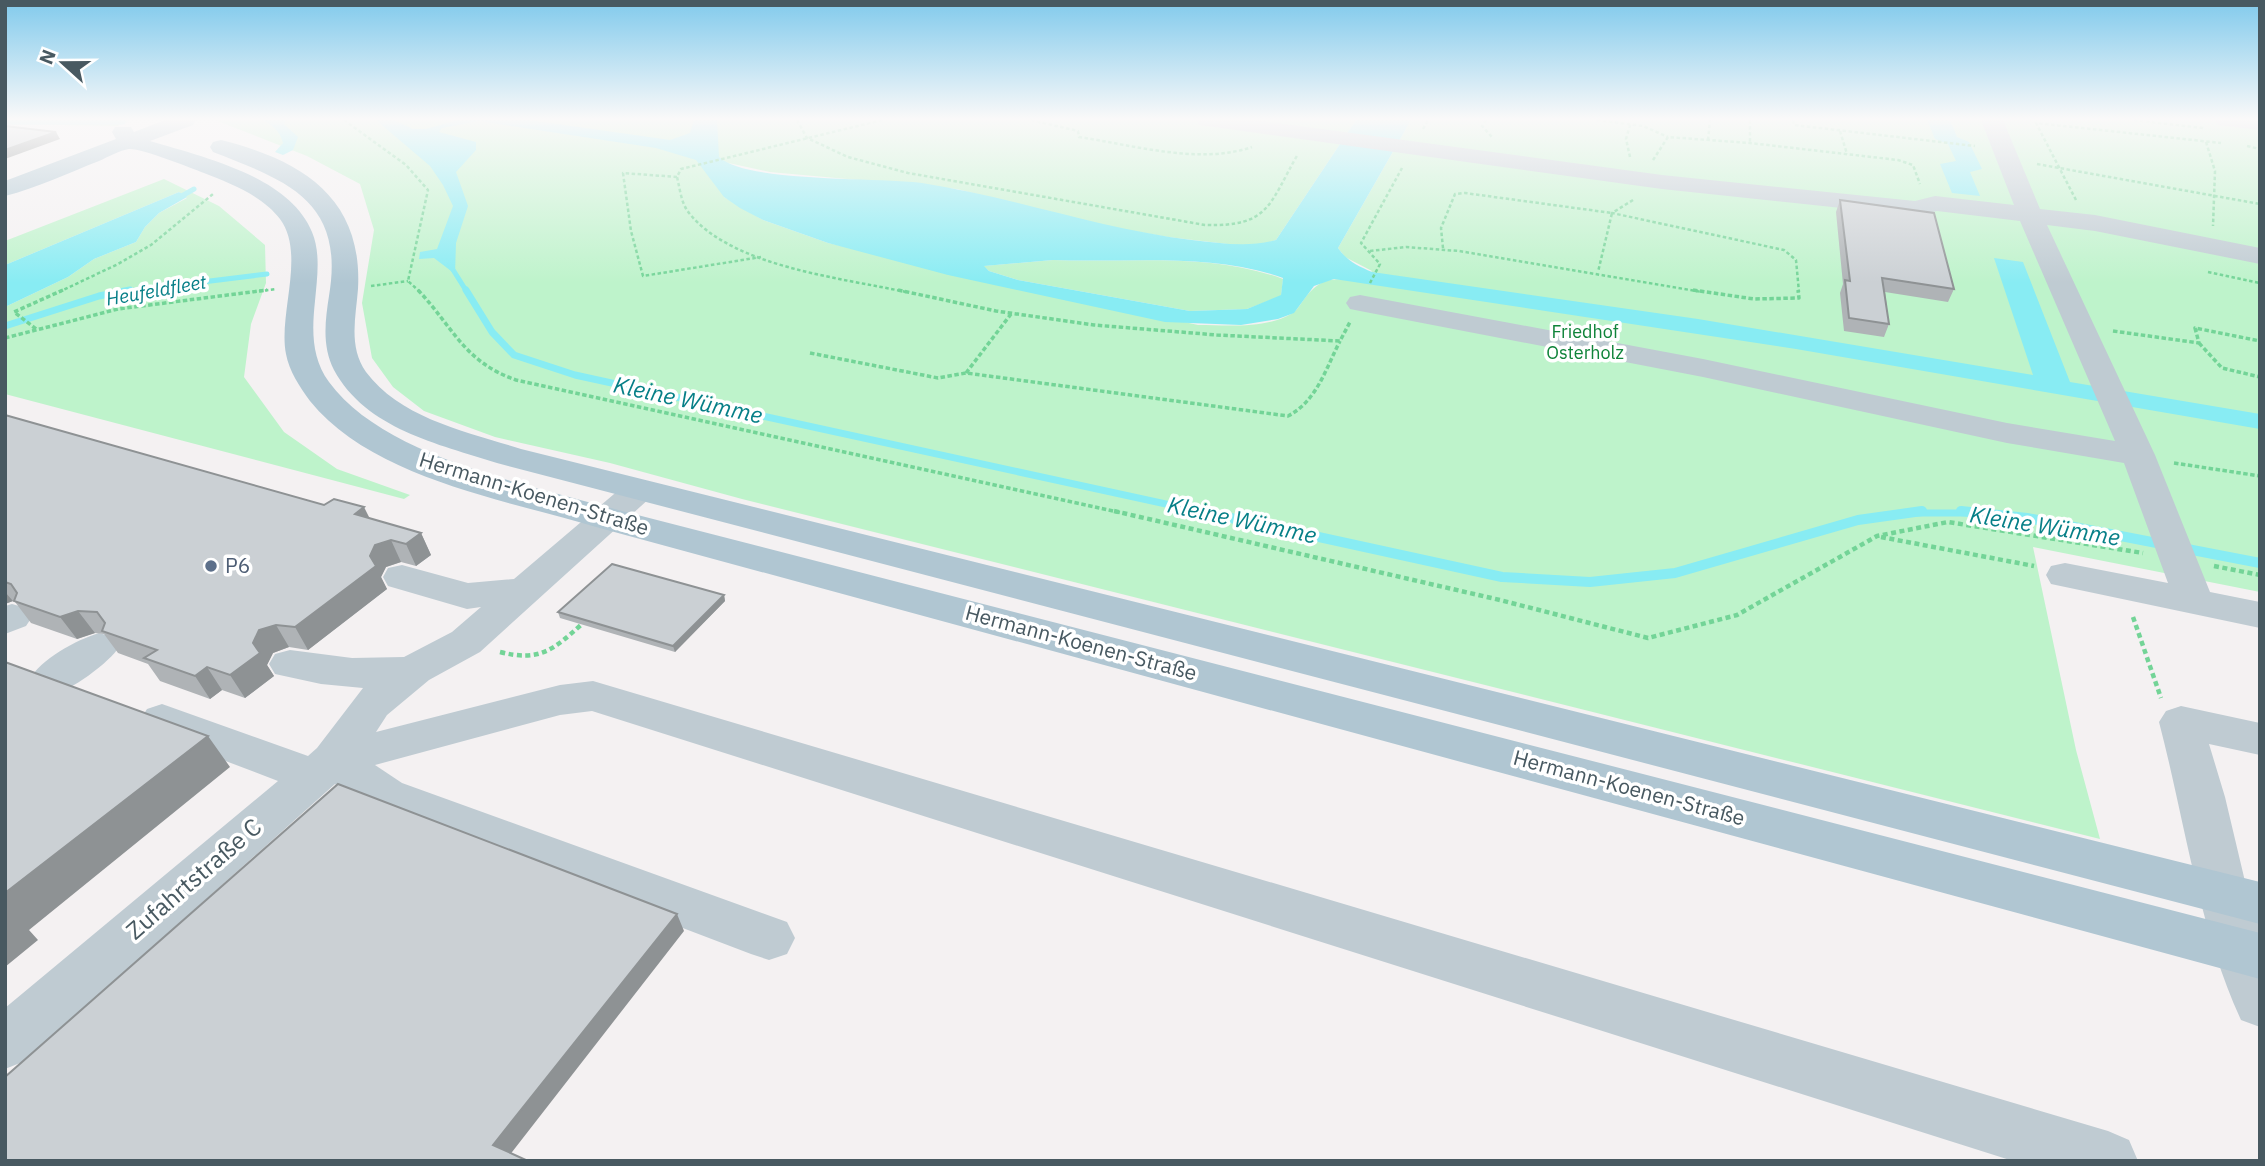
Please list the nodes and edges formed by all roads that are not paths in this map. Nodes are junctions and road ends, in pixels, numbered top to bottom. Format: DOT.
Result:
graph roads {
  1 [pos="38,174"];
  2 [pos="224,174"];
  3 [pos="284,174"];
  4 [pos="1659,174"];
  5 [pos="2015,174"];
  6 [pos="5,188"];
  7 [pos="2030,215"];
  8 [pos="2260,256"];
  9 [pos="1364,294"];
  10 [pos="2138,455"];
  11 [pos="624,504"];
  12 [pos="2065,575"];
  13 [pos="402,577"];
  14 [pos="525,590"];
  15 [pos="2194,601"];
  16 [pos="2260,615"];
  17 [pos="99,647"];
  18 [pos="290,664"];
  19 [pos="414,670"];
  20 [pos="2260,739"];
  21 [pos="323,768"];
  22 [pos="2241,899"];
  23 [pos="769,938"];
  24 [pos="2250,953"];
  25 [pos="2260,1003"];
  26 [pos="5,1042"];
  27 [pos="2108,1161"];
  1 -- 6 [label="main road"];
  2 -- 11 [label="main road, Hermann-Koenen-Straße"];
  3 -- 11 [label="main road, Hermann-Koenen-Straße"];
  4 -- 7 [label="street"];
  5 -- 7 [label="street"];
  7 -- 8 [label="street"];
  7 -- 10 [label="street"];
  9 -- 10 [label="street"];
  10 -- 15 [label="street"];
  11 -- 14 [label="street"];
  11 -- 22 [label="main road, Hermann-Koenen-Straße"];
  11 -- 24 [label="main road, Hermann-Koenen-Straße"];
  12 -- 15 [label="street"];
  13 -- 14 [label="street"];
  14 -- 19 [label="street"];
  15 -- 16 [label="street"];
  17 -- 21 [label="street"];
  18 -- 19 [label="street"];
  19 -- 21 [label="street, Zufahrtstraße C"];
  20 -- 22 [label="street"];
  21 -- 23 [label="street"];
  21 -- 26 [label="street, Zufahrtstraße C"];
  21 -- 27 [label="street"];
  22 -- 24 [label="street"];
  24 -- 25 [label="street"];
}
